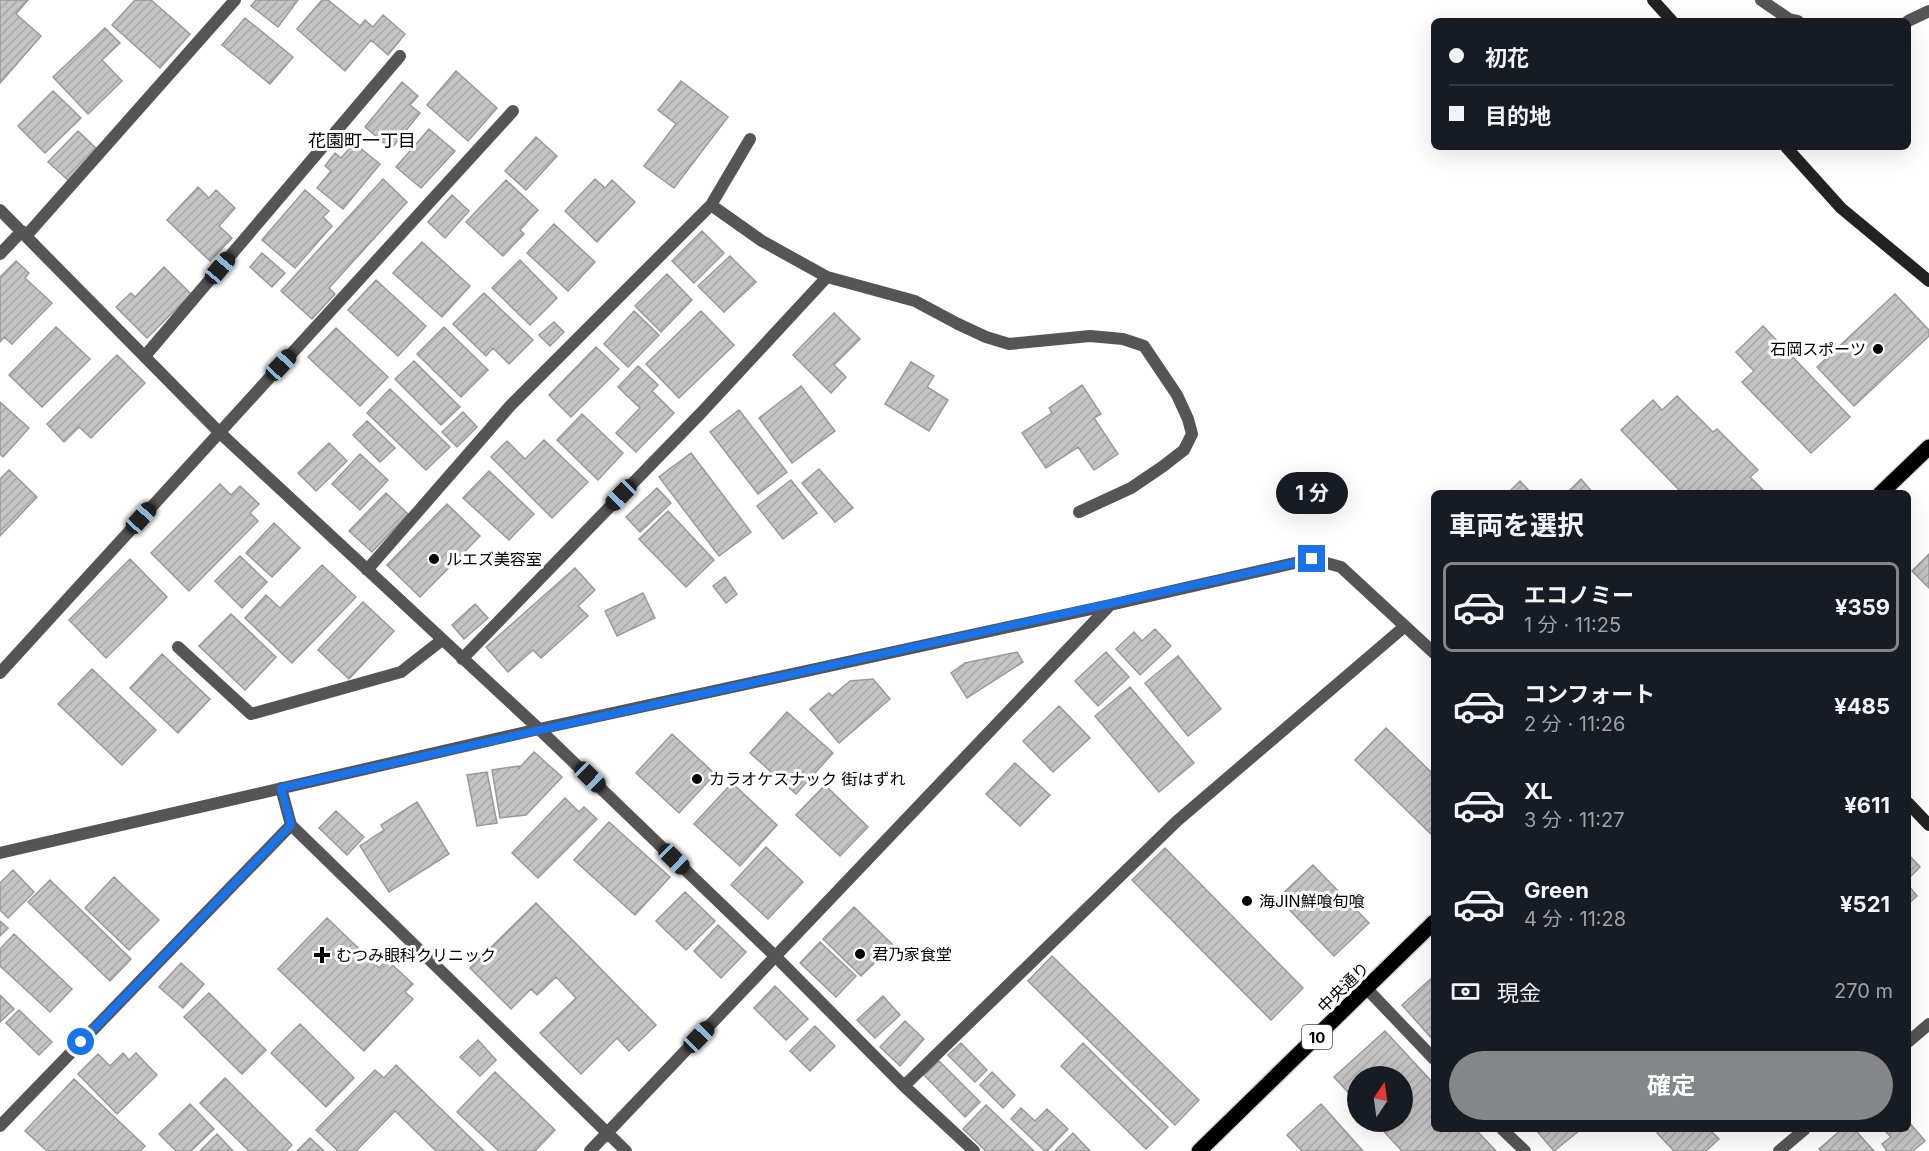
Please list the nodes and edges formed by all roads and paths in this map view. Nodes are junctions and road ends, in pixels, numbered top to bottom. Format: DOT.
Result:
graph roads {
  1 [pos="235,0"];
  2 [pos="1653,0"];
  3 [pos="1761,0"];
  4 [pos="1929,10"];
  5 [pos="1669,18"];
  6 [pos="1788,18"];
  7 [pos="1911,19"];
  8 [pos="400,56"];
  9 [pos="513,111"];
  10 [pos="750,139"];
  11 [pos="1789,150"];
  12 [pos="711,205"];
  13 [pos="0,210"];
  14 [pos="24,234"];
  15 [pos="0,255"];
  16 [pos="827,277"];
  17 [pos="1929,281"];
  18 [pos="145,356"];
  19 [pos="219,432"];
  20 [pos="1929,447"];
  21 [pos="1884,490"];
  22 [pos="1079,512"];
  23 [pos="367,570"];
  24 [pos="1110,605"];
  25 [pos="1404,627"];
  26 [pos="442,640"];
  27 [pos="178,646"];
  28 [pos="1431,650"];
  29 [pos="462,659"];
  30 [pos="0,673"];
  31 [pos="539,729"];
  32 [pos="281,788"];
  33 [pos="1911,806"];
  34 [pos="291,825"];
  35 [pos="1929,825"];
  36 [pos="0,853"];
  37 [pos="1431,925"];
  38 [pos="776,957"];
  39 [pos="1367,989"];
  40 [pos="1929,1024"];
  41 [pos="1911,1039"];
  42 [pos="1431,1056"];
  43 [pos="904,1086"];
  44 [pos="0,1126"];
  45 [pos="1505,1132"];
  46 [pos="1802,1132"];
  47 [pos="607,1133"];
  48 [pos="590,1151"];
  49 [pos="626,1151"];
  50 [pos="974,1151"];
  51 [pos="1199,1151"];
  52 [pos="1525,1151"];
  53 [pos="1779,1151"];
  1 -- 14 [label="street"];
  2 -- 5 [label="street"];
  3 -- 6 [label="street"];
  4 -- 7 [label="street"];
  8 -- 18 [label="street"];
  9 -- 19 [label="street"];
  10 -- 12 [label="street"];
  11 -- 17 [label="street"];
  12 -- 16 [label="street"];
  12 -- 23 [label="street"];
  13 -- 14 [label="street"];
  14 -- 15 [label="street"];
  14 -- 18 [label="street"];
  16 -- 22 [label="street"];
  16 -- 29 [label="street"];
  18 -- 19 [label="street"];
  19 -- 23 [label="street"];
  19 -- 30 [label="street"];
  20 -- 21 [label="main road"];
  23 -- 26 [label="street"];
  24 -- 25 [label="street"];
  24 -- 31 [label="street"];
  24 -- 38 [label="street"];
  25 -- 28 [label="street"];
  25 -- 43 [label="street"];
  26 -- 27 [label="street"];
  26 -- 29 [label="street"];
  29 -- 31 [label="street"];
  31 -- 32 [label="street"];
  31 -- 38 [label="street"];
  32 -- 34 [label="street"];
  32 -- 36 [label="street"];
  33 -- 35 [label="street"];
  34 -- 44 [label="street"];
  34 -- 47 [label="street"];
  37 -- 39 [label="main road, 中央通り / 10"];
  38 -- 43 [label="street"];
  38 -- 47 [label="street"];
  39 -- 42 [label="street"];
  39 -- 51 [label="main road, 中央通り / 10"];
  40 -- 41 [label="street"];
  43 -- 50 [label="street"];
  45 -- 52 [label="street"];
  46 -- 53 [label="street"];
  47 -- 48 [label="street"];
  47 -- 49 [label="street"];
}
